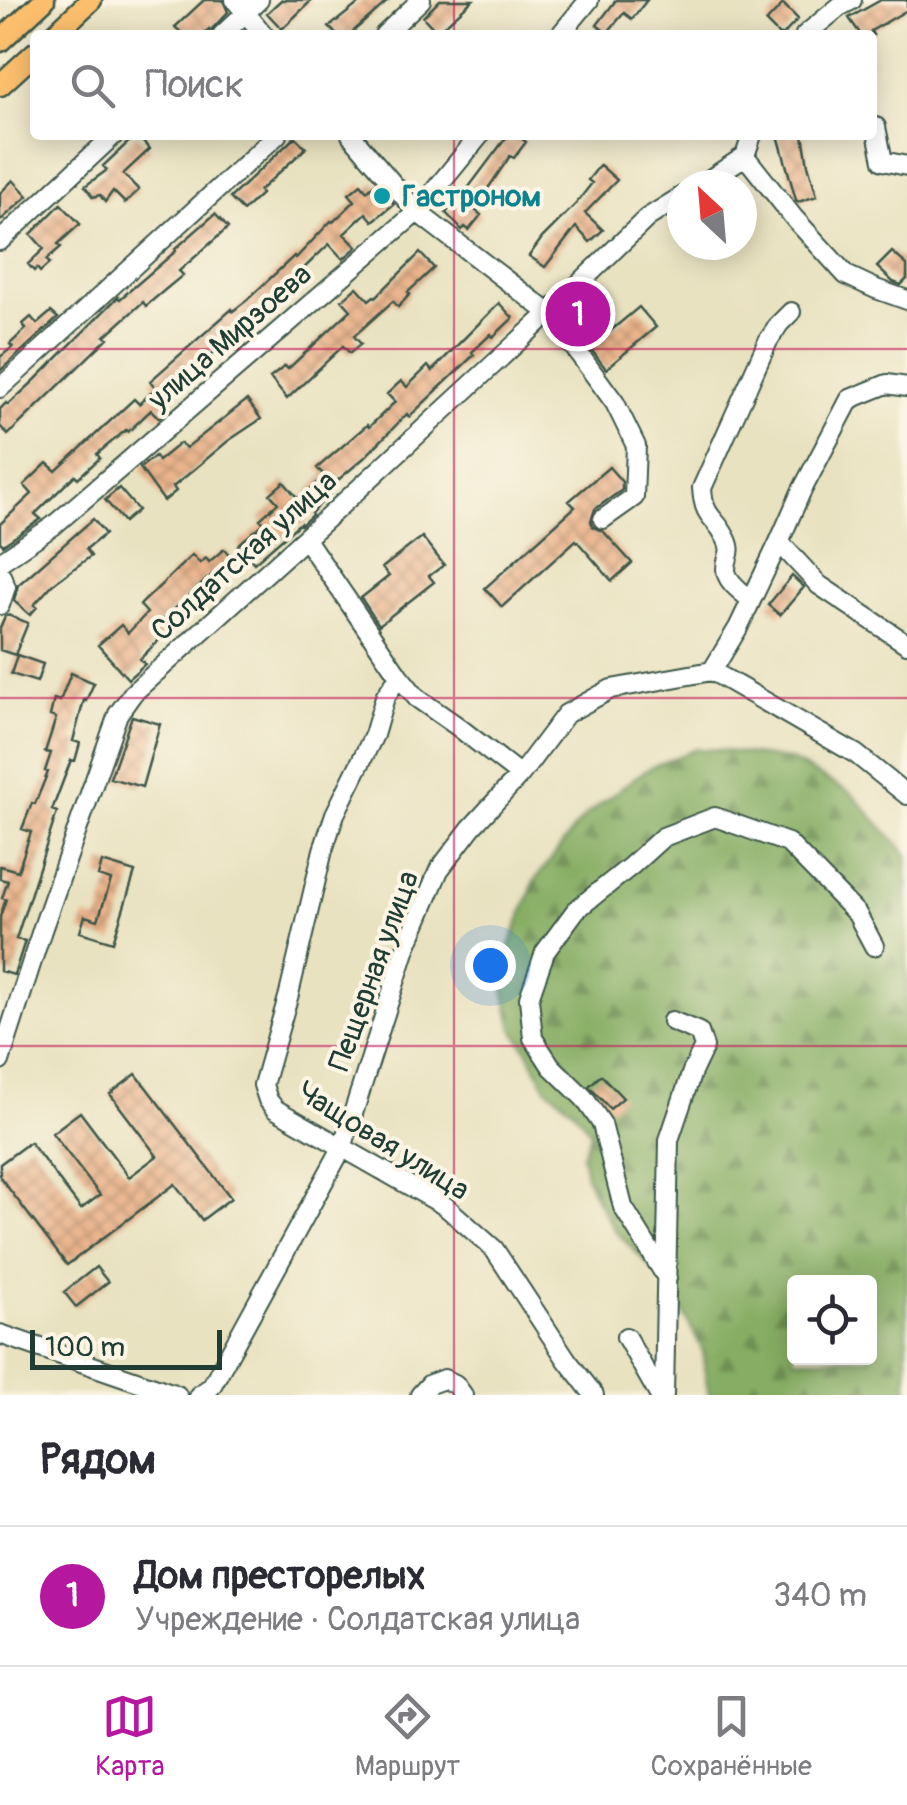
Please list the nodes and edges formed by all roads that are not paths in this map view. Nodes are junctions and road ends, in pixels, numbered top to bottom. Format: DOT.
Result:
graph roads {
  1 [pos="44,0"];
  2 [pos="92,0"];
  3 [pos="421,0"];
  4 [pos="588,0"];
  5 [pos="852,0"];
  6 [pos="246,4"];
  7 [pos="59,30"];
  8 [pos="226,30"];
  9 [pos="261,30"];
  10 [pos="389,30"];
  11 [pos="564,30"];
  12 [pos="811,30"];
  13 [pos="0,41"];
  14 [pos="30,57"];
  15 [pos="0,85"];
  16 [pos="877,132"];
  17 [pos="109,140"];
  18 [pos="273,140"];
  19 [pos="356,140"];
  20 [pos="476,140"];
  21 [pos="750,140"];
  22 [pos="745,156"];
  23 [pos="907,166"];
  24 [pos="723,170"];
  25 [pos="667,205"];
  26 [pos="417,212"];
  27 [pos="0,241"];
  28 [pos="907,300"];
  29 [pos="549,312"];
  30 [pos="791,312"];
  31 [pos="907,387"];
  32 [pos="0,388"];
  33 [pos="603,519"];
  34 [pos="305,538"];
  35 [pos="779,542"];
  36 [pos="0,562"];
  37 [pos="0,573"];
  38 [pos="750,600"];
  39 [pos="0,605"];
  40 [pos="907,644"];
  41 [pos="712,672"];
  42 [pos="399,676"];
  43 [pos="520,775"];
  44 [pos="907,795"];
  45 [pos="874,946"];
  46 [pos="672,1022"];
  47 [pos="0,1061"];
  48 [pos="342,1148"];
  49 [pos="666,1278"];
  50 [pos="0,1334"];
  51 [pos="626,1336"];
  52 [pos="177,1395"];
  53 [pos="199,1395"];
  54 [pos="420,1395"];
  55 [pos="463,1395"];
  56 [pos="594,1395"];
  57 [pos="662,1395"];
  1 -- 13 [label="main road"];
  2 -- 7 [label="main road"];
  3 -- 10 [label="street"];
  4 -- 11 [label="street"];
  5 -- 12 [label="street"];
  6 -- 8 [label="street"];
  6 -- 9 [label="street"];
  14 -- 15 [label="main road"];
  16 -- 23 [label="street"];
  17 -- 27 [label="street"];
  18 -- 32 [label="street"];
  19 -- 26 [label="street"];
  20 -- 26 [label="street, улица Мирзоева"];
  21 -- 22 [label="street"];
  22 -- 24 [label="street"];
  22 -- 28 [label="street"];
  25 -- 29 [label="street, Солдатская улица"];
  26 -- 29 [label="street"];
  26 -- 36 [label="street, улица Мирзоева"];
  29 -- 33 [label="street"];
  29 -- 34 [label="street, Солдатская улица"];
  30 -- 38 [label="street"];
  31 -- 35 [label="street"];
  34 -- 42 [label="street"];
  34 -- 47 [label="street, Солдатская улица"];
  35 -- 38 [label="street"];
  35 -- 40 [label="street"];
  37 -- 39 [label="street"];
  38 -- 41 [label="street"];
  41 -- 43 [label="street, Пещерная улица"];
  41 -- 44 [label="street"];
  42 -- 43 [label="street"];
  42 -- 48 [label="street, Чащовая улица"];
  43 -- 48 [label="street, Пещерная улица"];
  45 -- 49 [label="street"];
  46 -- 49 [label="street"];
  48 -- 53 [label="street, Пещерная улица"];
  48 -- 56 [label="street, Чащовая улица"];
  49 -- 57 [label="street"];
  50 -- 52 [label="street"];
  51 -- 57 [label="street"];
  54 -- 55 [label="street"];
}
